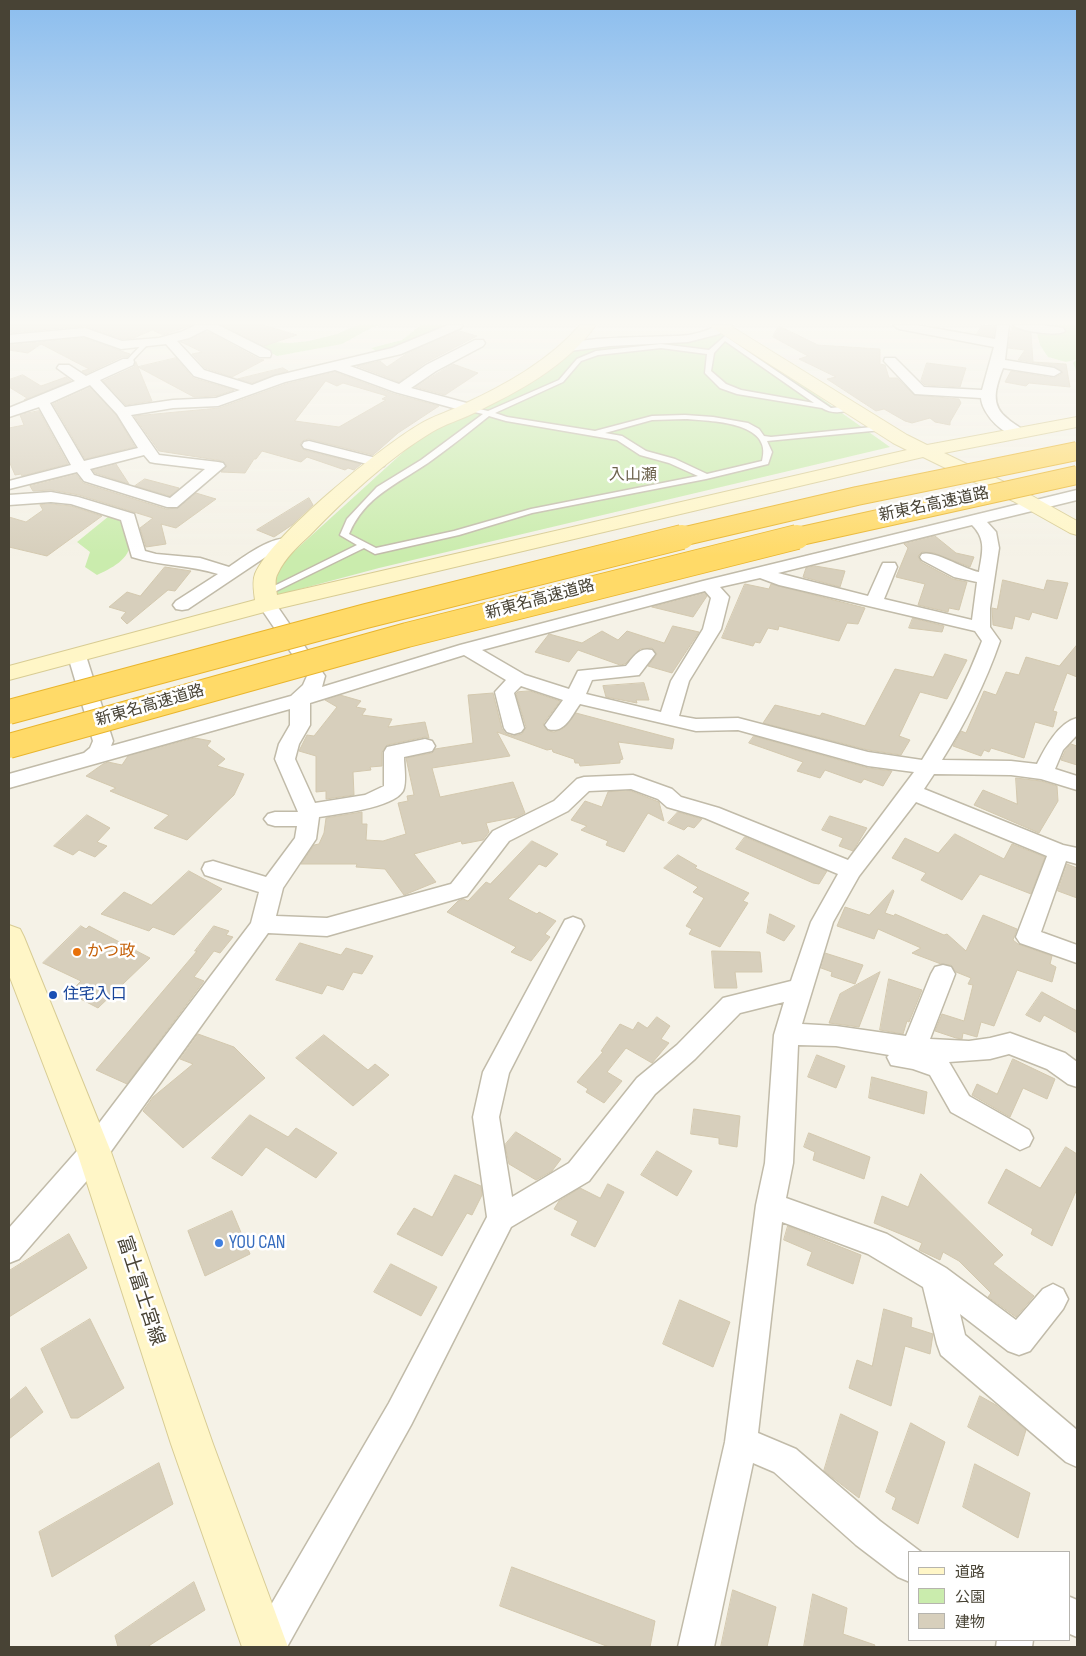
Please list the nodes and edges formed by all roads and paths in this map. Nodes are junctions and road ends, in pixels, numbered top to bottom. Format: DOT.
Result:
graph roads {
  1 [pos="37,402"];
  2 [pos="43,402"];
  3 [pos="112,402"];
  4 [pos="212,402"];
  5 [pos="448,402"];
  6 [pos="479,402"];
  7 [pos="512,402"];
  8 [pos="798,402"];
  9 [pos="818,402"];
  10 [pos="841,402"];
  11 [pos="988,402"];
  12 [pos="825,407"];
  13 [pos="469,408"];
  14 [pos="850,408"];
  15 [pos="12,409"];
  16 [pos="122,412"];
  17 [pos="488,414"];
  18 [pos="1077,422"];
  19 [pos="882,428"];
  20 [pos="1017,432"];
  21 [pos="595,433"];
  22 [pos="762,438"];
  23 [pos="309,445"];
  24 [pos="147,450"];
  25 [pos="925,451"];
  26 [pos="1077,451"];
  27 [pos="379,463"];
  28 [pos="80,467"];
  29 [pos="1077,475"];
  30 [pos="706,477"];
  31 [pos="9,485"];
  32 [pos="1077,495"];
  33 [pos="9,500"];
  34 [pos="1033,506"];
  35 [pos="976,520"];
  36 [pos="1077,529"];
  37 [pos="288,542"];
  38 [pos="364,545"];
  39 [pos="928,557"];
  40 [pos="889,567"];
  41 [pos="232,572"];
  42 [pos="761,572"];
  43 [pos="986,579"];
  44 [pos="709,585"];
  45 [pos="266,598"];
  46 [pos="874,602"];
  47 [pos="182,605"];
  48 [pos="980,626"];
  49 [pos="466,649"];
  50 [pos="646,654"];
  51 [pos="77,656"];
  52 [pos="9,673"];
  53 [pos="518,679"];
  54 [pos="575,697"];
  55 [pos="299,700"];
  56 [pos="9,712"];
  57 [pos="668,720"];
  58 [pos="1077,724"];
  59 [pos="555,725"];
  60 [pos="514,728"];
  61 [pos="9,746"];
  62 [pos="425,746"];
  63 [pos="90,758"];
  64 [pos="926,767"];
  65 [pos="1043,772"];
  66 [pos="9,782"];
  67 [pos="1077,783"];
  68 [pos="912,792"];
  69 [pos="308,815"];
  70 [pos="275,819"];
  71 [pos="1068,854"];
  72 [pos="213,869"];
  73 [pos="850,871"];
  74 [pos="272,887"];
  75 [pos="262,924"];
  76 [pos="573,926"];
  77 [pos="9,937"];
  78 [pos="1077,954"];
  79 [pos="943,974"];
  80 [pos="799,989"];
  81 [pos="785,1040"];
  82 [pos="914,1047"];
  83 [pos="1077,1076"];
  84 [pos="1020,1138"];
  85 [pos="94,1152"];
  86 [pos="770,1205"];
  87 [pos="501,1218"];
  88 [pos="9,1249"];
  89 [pos="936,1278"];
  90 [pos="1053,1299"];
  91 [pos="741,1442"];
  92 [pos="1077,1451"];
  93 [pos="908,1563"];
  94 [pos="266,1647"];
  95 [pos="696,1647"];
  1 -- 15 [label="street"];
  2 -- 28 [label="street"];
  3 -- 16 [label="street"];
  4 -- 16 [label="street"];
  5 -- 13 [label="street"];
  6 -- 13 [label="street"];
  7 -- 17 [label="lane"];
  8 -- 12 [label="lane"];
  9 -- 12 [label="lane"];
  10 -- 14 [label="street"];
  11 -- 20 [label="street"];
  12 -- 14 [label="lane"];
  13 -- 17 [label="lane"];
  13 -- 27 [label="street"];
  14 -- 19 [label="street"];
  16 -- 24 [label="street"];
  17 -- 21 [label="lane"];
  17 -- 38 [label="lane"];
  18 -- 20 [label="street"];
  19 -- 22 [label="lane"];
  19 -- 25 [label="street"];
  20 -- 25 [label="street"];
  21 -- 22 [label="lane"];
  21 -- 30 [label="lane"];
  22 -- 30 [label="lane"];
  23 -- 27 [label="street"];
  24 -- 28 [label="street"];
  24 -- 28 [label="street"];
  25 -- 34 [label="street"];
  25 -- 45 [label="street"];
  26 -- 56 [label="highway, 新東名高速道路, bridge"];
  27 -- 37 [label="street"];
  28 -- 31 [label="street"];
  29 -- 61 [label="highway, 新東名高速道路, bridge"];
  30 -- 38 [label="lane"];
  32 -- 34 [label="street"];
  33 -- 41 [label="street"];
  34 -- 35 [label="street"];
  34 -- 36 [label="street"];
  35 -- 42 [label="street"];
  35 -- 43 [label="street"];
  37 -- 41 [label="street"];
  37 -- 45 [label="street"];
  38 -- 45 [label="lane"];
  39 -- 43 [label="street"];
  40 -- 46 [label="street"];
  41 -- 47 [label="street"];
  42 -- 44 [label="street"];
  42 -- 46 [label="street"];
  43 -- 48 [label="street"];
  44 -- 49 [label="street"];
  44 -- 57 [label="street"];
  45 -- 51 [label="street"];
  45 -- 55 [label="street"];
  46 -- 48 [label="street"];
  48 -- 64 [label="street"];
  49 -- 53 [label="street"];
  49 -- 55 [label="street"];
  50 -- 54 [label="street"];
  51 -- 52 [label="street"];
  51 -- 63 [label="street"];
  53 -- 54 [label="street"];
  53 -- 60 [label="street"];
  54 -- 57 [label="street"];
  54 -- 59 [label="street"];
  55 -- 63 [label="street"];
  55 -- 69 [label="street"];
  57 -- 64 [label="street"];
  58 -- 65 [label="street"];
  62 -- 69 [label="street"];
  63 -- 66 [label="street"];
  64 -- 65 [label="street"];
  64 -- 68 [label="street"];
  65 -- 67 [label="street"];
  68 -- 71 [label="street"];
  68 -- 73 [label="street"];
  69 -- 70 [label="street"];
  69 -- 74 [label="street"];
  71 -- 78 [label="street"];
  72 -- 74 [label="street"];
  73 -- 75 [label="street"];
  73 -- 80 [label="street"];
  74 -- 75 [label="street"];
  75 -- 85 [label="street"];
  76 -- 87 [label="street"];
  77 -- 85 [label="street, 富士富士宮線"];
  79 -- 82 [label="street"];
  80 -- 81 [label="street"];
  80 -- 87 [label="street"];
  81 -- 82 [label="street"];
  81 -- 84 [label="street"];
  81 -- 86 [label="street"];
  82 -- 83 [label="street"];
  85 -- 88 [label="street"];
  85 -- 94 [label="street, 富士富士宮線"];
  86 -- 89 [label="street"];
  86 -- 91 [label="street"];
  87 -- 94 [label="street"];
  89 -- 90 [label="street"];
  89 -- 92 [label="street"];
  91 -- 93 [label="street"];
  91 -- 95 [label="street"];
}
